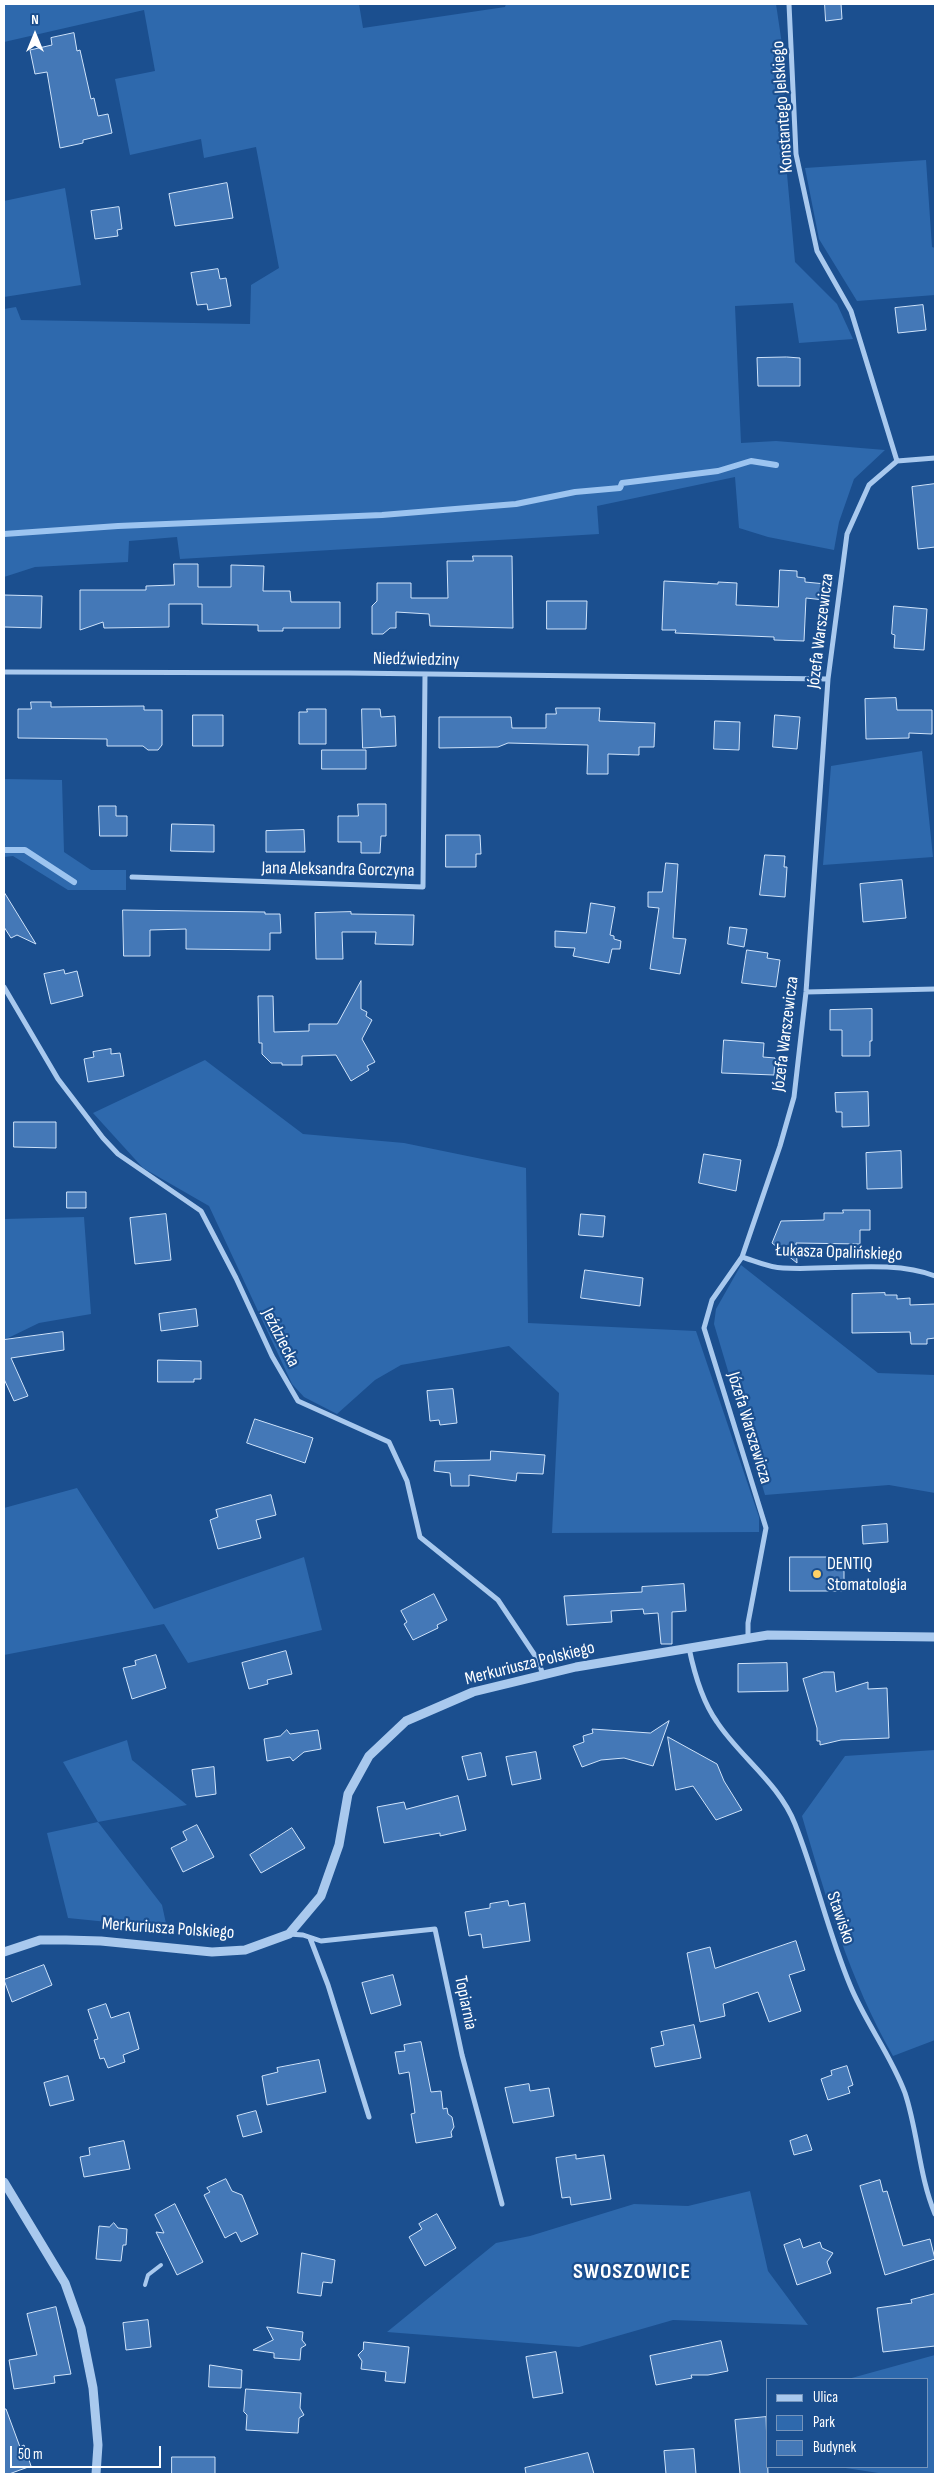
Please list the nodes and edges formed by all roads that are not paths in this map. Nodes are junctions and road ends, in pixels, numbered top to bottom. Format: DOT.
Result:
graph roads {
  1 [pos="789,4"];
  2 [pos="935,458"];
  3 [pos="897,461"];
  4 [pos="4,672"];
  5 [pos="425,674"];
  6 [pos="828,679"];
  7 [pos="132,878"];
  8 [pos="4,987"];
  9 [pos="935,989"];
  10 [pos="806,992"];
  11 [pos="742,1257"];
  12 [pos="935,1276"];
  13 [pos="935,1636"];
  14 [pos="748,1638"];
  15 [pos="689,1648"];
  16 [pos="543,1675"];
  17 [pos="289,1934"];
  18 [pos="310,1938"];
  19 [pos="4,1952"];
  20 [pos="368,2117"];
  21 [pos="4,2182"];
  22 [pos="502,2204"];
  23 [pos="935,2214"];
  24 [pos="161,2265"];
  25 [pos="145,2285"];
  26 [pos="96,2474"];
  1 -- 3 [label="street, Konstantego Jelskiego"];
  2 -- 3 [label="street"];
  3 -- 6 [label="street, Józefa Warszewicza"];
  4 -- 5 [label="street, Niedźwiedziny"];
  5 -- 6 [label="street, Niedźwiedziny"];
  5 -- 7 [label="street, Jana Aleksandra Gorczyna"];
  6 -- 10 [label="street, Józefa Warszewicza"];
  8 -- 16 [label="street, Jeździecka"];
  9 -- 10 [label="street"];
  10 -- 11 [label="street, Józefa Warszewicza"];
  11 -- 12 [label="street, Łukasza Opalińskiego"];
  11 -- 14 [label="street, Józefa Warszewicza"];
  13 -- 14 [label="street, Merkuriusza Polskiego"];
  14 -- 15 [label="street, Merkuriusza Polskiego"];
  15 -- 16 [label="street, Merkuriusza Polskiego"];
  15 -- 23 [label="street, Stawisko"];
  16 -- 17 [label="street, Merkuriusza Polskiego"];
  17 -- 18 [label="street, Topiarnia"];
  17 -- 19 [label="street, Merkuriusza Polskiego"];
  18 -- 20 [label="street"];
  18 -- 22 [label="street, Topiarnia"];
  21 -- 26 [label="street"];
  24 -- 25 [label="lane"];
}
